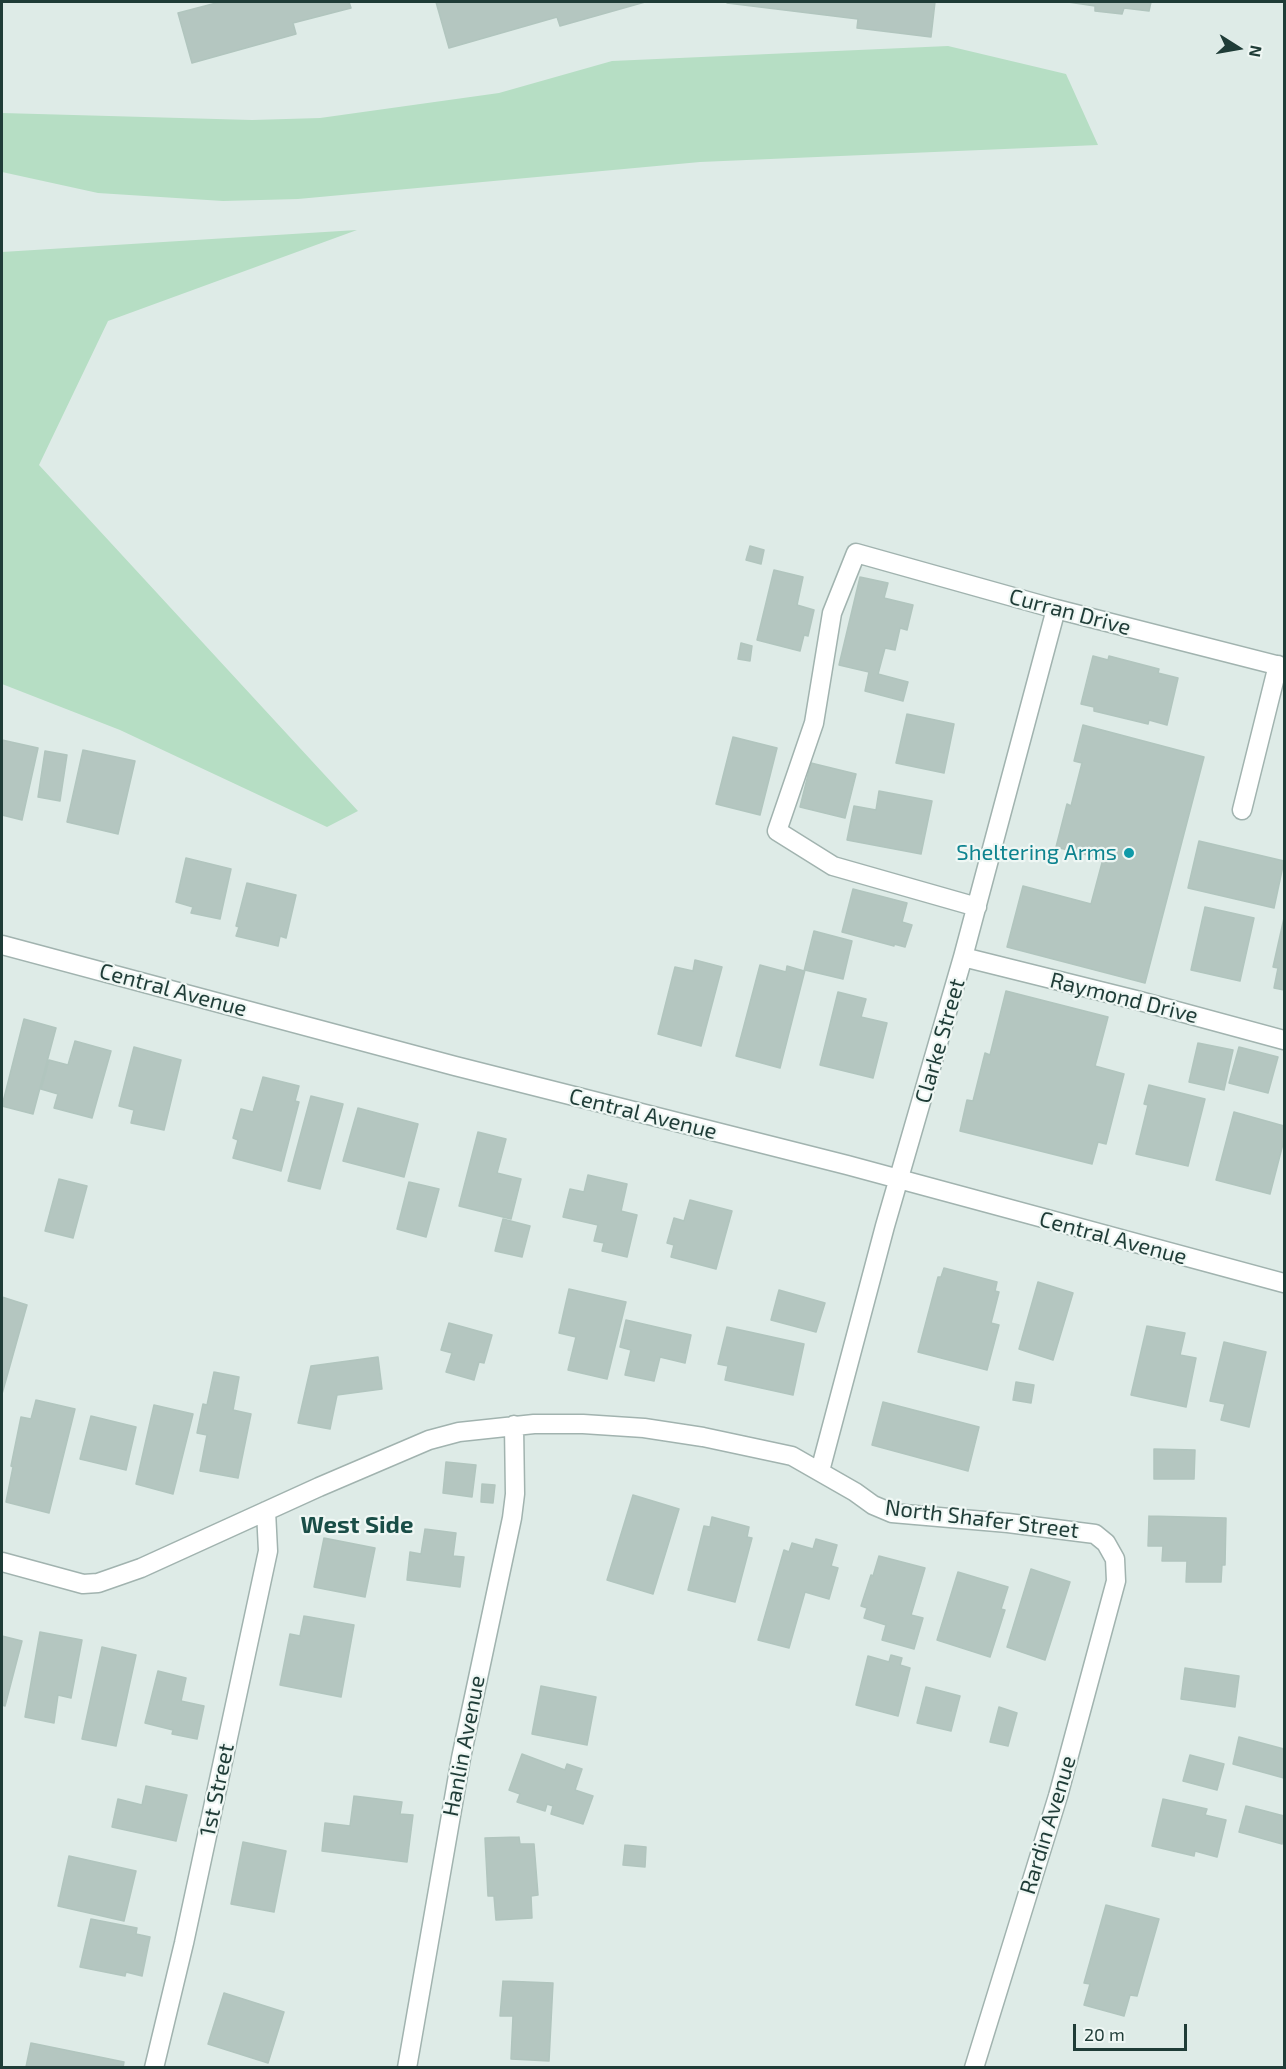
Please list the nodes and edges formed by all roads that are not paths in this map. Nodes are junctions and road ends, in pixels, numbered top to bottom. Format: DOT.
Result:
graph roads {
  1 [pos="1056,609"];
  2 [pos="1281,666"];
  3 [pos="1242,810"];
  4 [pos="976,907"];
  5 [pos="2,945"];
  6 [pos="963,957"];
  7 [pos="1284,1040"];
  8 [pos="899,1180"];
  9 [pos="1284,1283"];
  10 [pos="514,1425"];
  11 [pos="820,1471"];
  12 [pos="266,1511"];
  13 [pos="2,1562"];
  14 [pos="1116,1581"];
  15 [pos="154,2067"];
  16 [pos="406,2067"];
  17 [pos="974,2067"];
  1 -- 2 [label="street, Curran Drive"];
  1 -- 4 [label="street, Clarke Street"];
  1 -- 4 [label="street, Curran Drive"];
  2 -- 3 [label="street"];
  4 -- 6 [label="street, Clarke Street"];
  5 -- 8 [label="street, Central Avenue"];
  6 -- 7 [label="street, Raymond Drive"];
  6 -- 8 [label="street, Clarke Street"];
  8 -- 9 [label="street, Central Avenue"];
  8 -- 11 [label="street, Clarke Street"];
  10 -- 11 [label="street, North Shafer Street"];
  10 -- 12 [label="street, North Shafer Street"];
  10 -- 16 [label="street, Hanlin Avenue"];
  11 -- 14 [label="street, North Shafer Street"];
  12 -- 13 [label="street, North Shafer Street"];
  12 -- 15 [label="street, 1st Street"];
  14 -- 17 [label="street, Rardin Avenue"];
}
